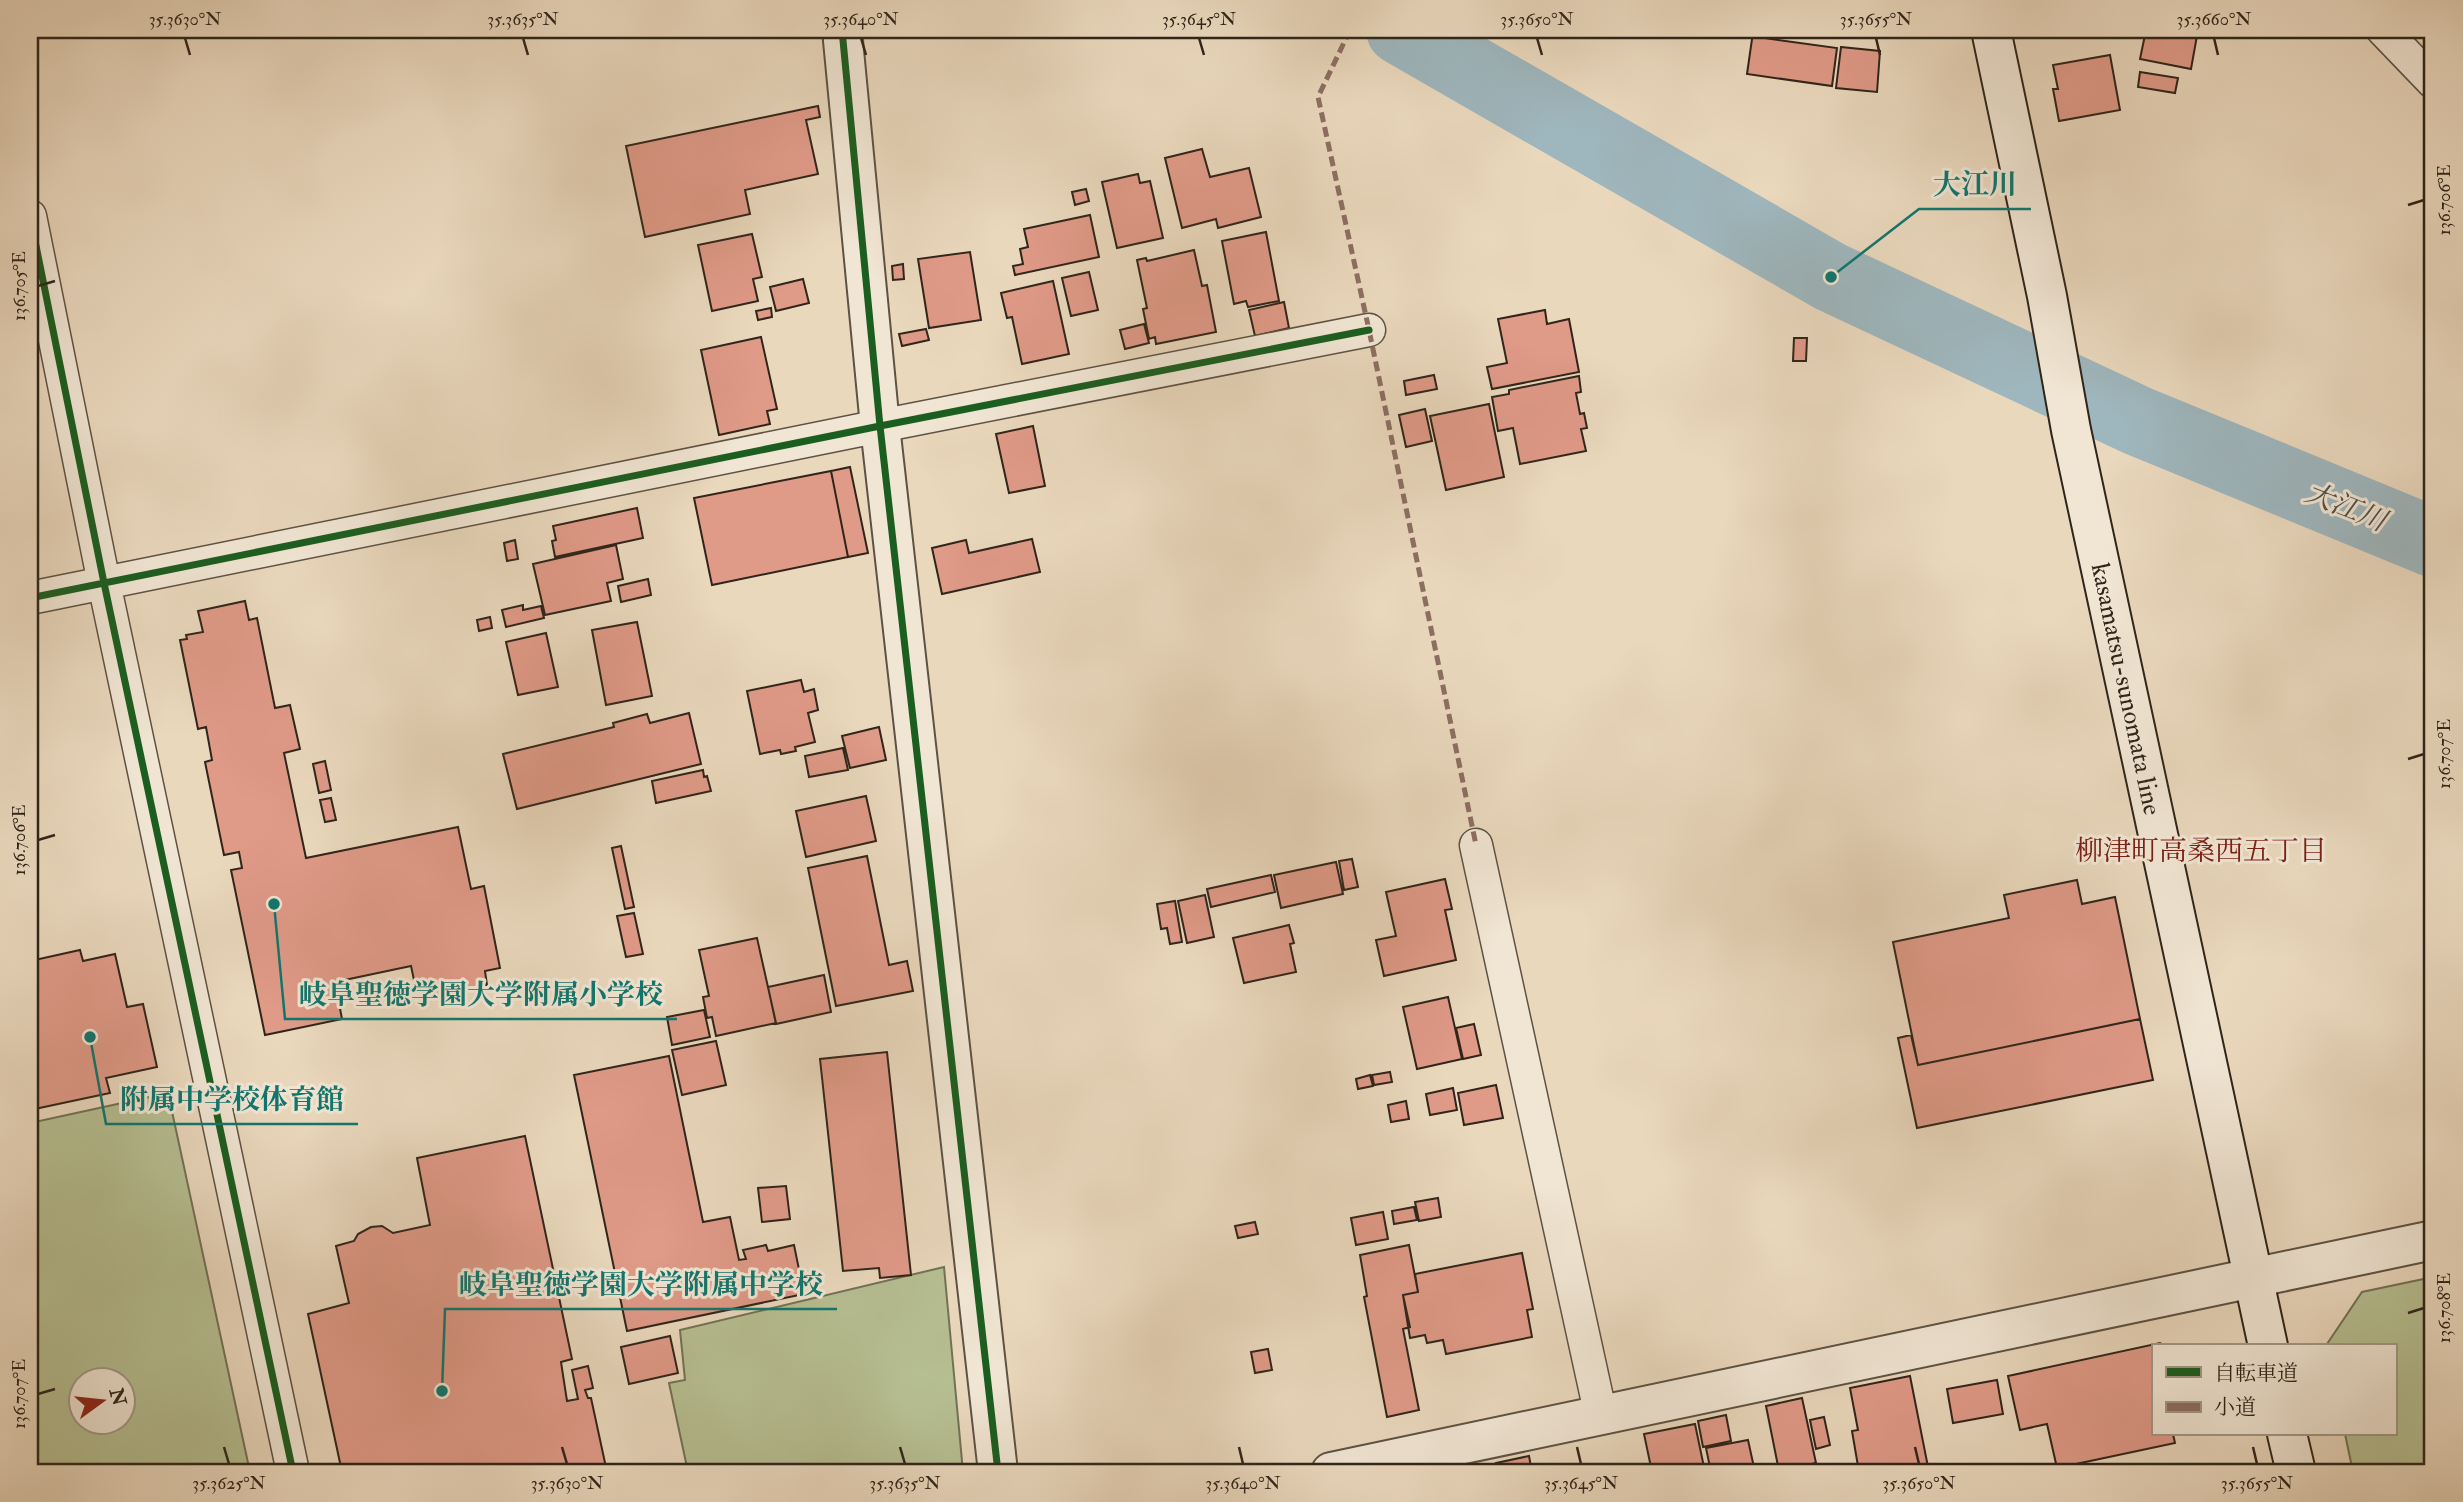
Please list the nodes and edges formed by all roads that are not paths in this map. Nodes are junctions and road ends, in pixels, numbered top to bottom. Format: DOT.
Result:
graph roads {
  1 [pos="842,30"];
  2 [pos="1991,30"];
  3 [pos="2383,30"];
  4 [pos="2433,82"];
  5 [pos="30,216"];
  6 [pos="1370,330"];
  7 [pos="880,426"];
  8 [pos="104,583"];
  9 [pos="30,598"];
  10 [pos="1476,845"];
  11 [pos="2433,1240"];
  12 [pos="2254,1279"];
  13 [pos="2269,1344"];
  14 [pos="1601,1416"];
  15 [pos="2287,1436"];
  16 [pos="293,1472"];
  17 [pos="998,1472"];
  18 [pos="1331,1472"];
  19 [pos="2295,1472"];
  1 -- 7 [label="street"];
  2 -- 12 [label="street, kasamatsu-sunomata line"];
  3 -- 4 [label="street"];
  5 -- 8 [label="street"];
  6 -- 7 [label="street"];
  7 -- 8 [label="street"];
  7 -- 17 [label="street"];
  8 -- 9 [label="street"];
  8 -- 16 [label="street"];
  10 -- 14 [label="street"];
  11 -- 12 [label="street"];
  12 -- 13 [label="street, kasamatsu-sunomata line"];
  12 -- 14 [label="street"];
  14 -- 18 [label="street"];
  15 -- 19 [label="street"];
}
